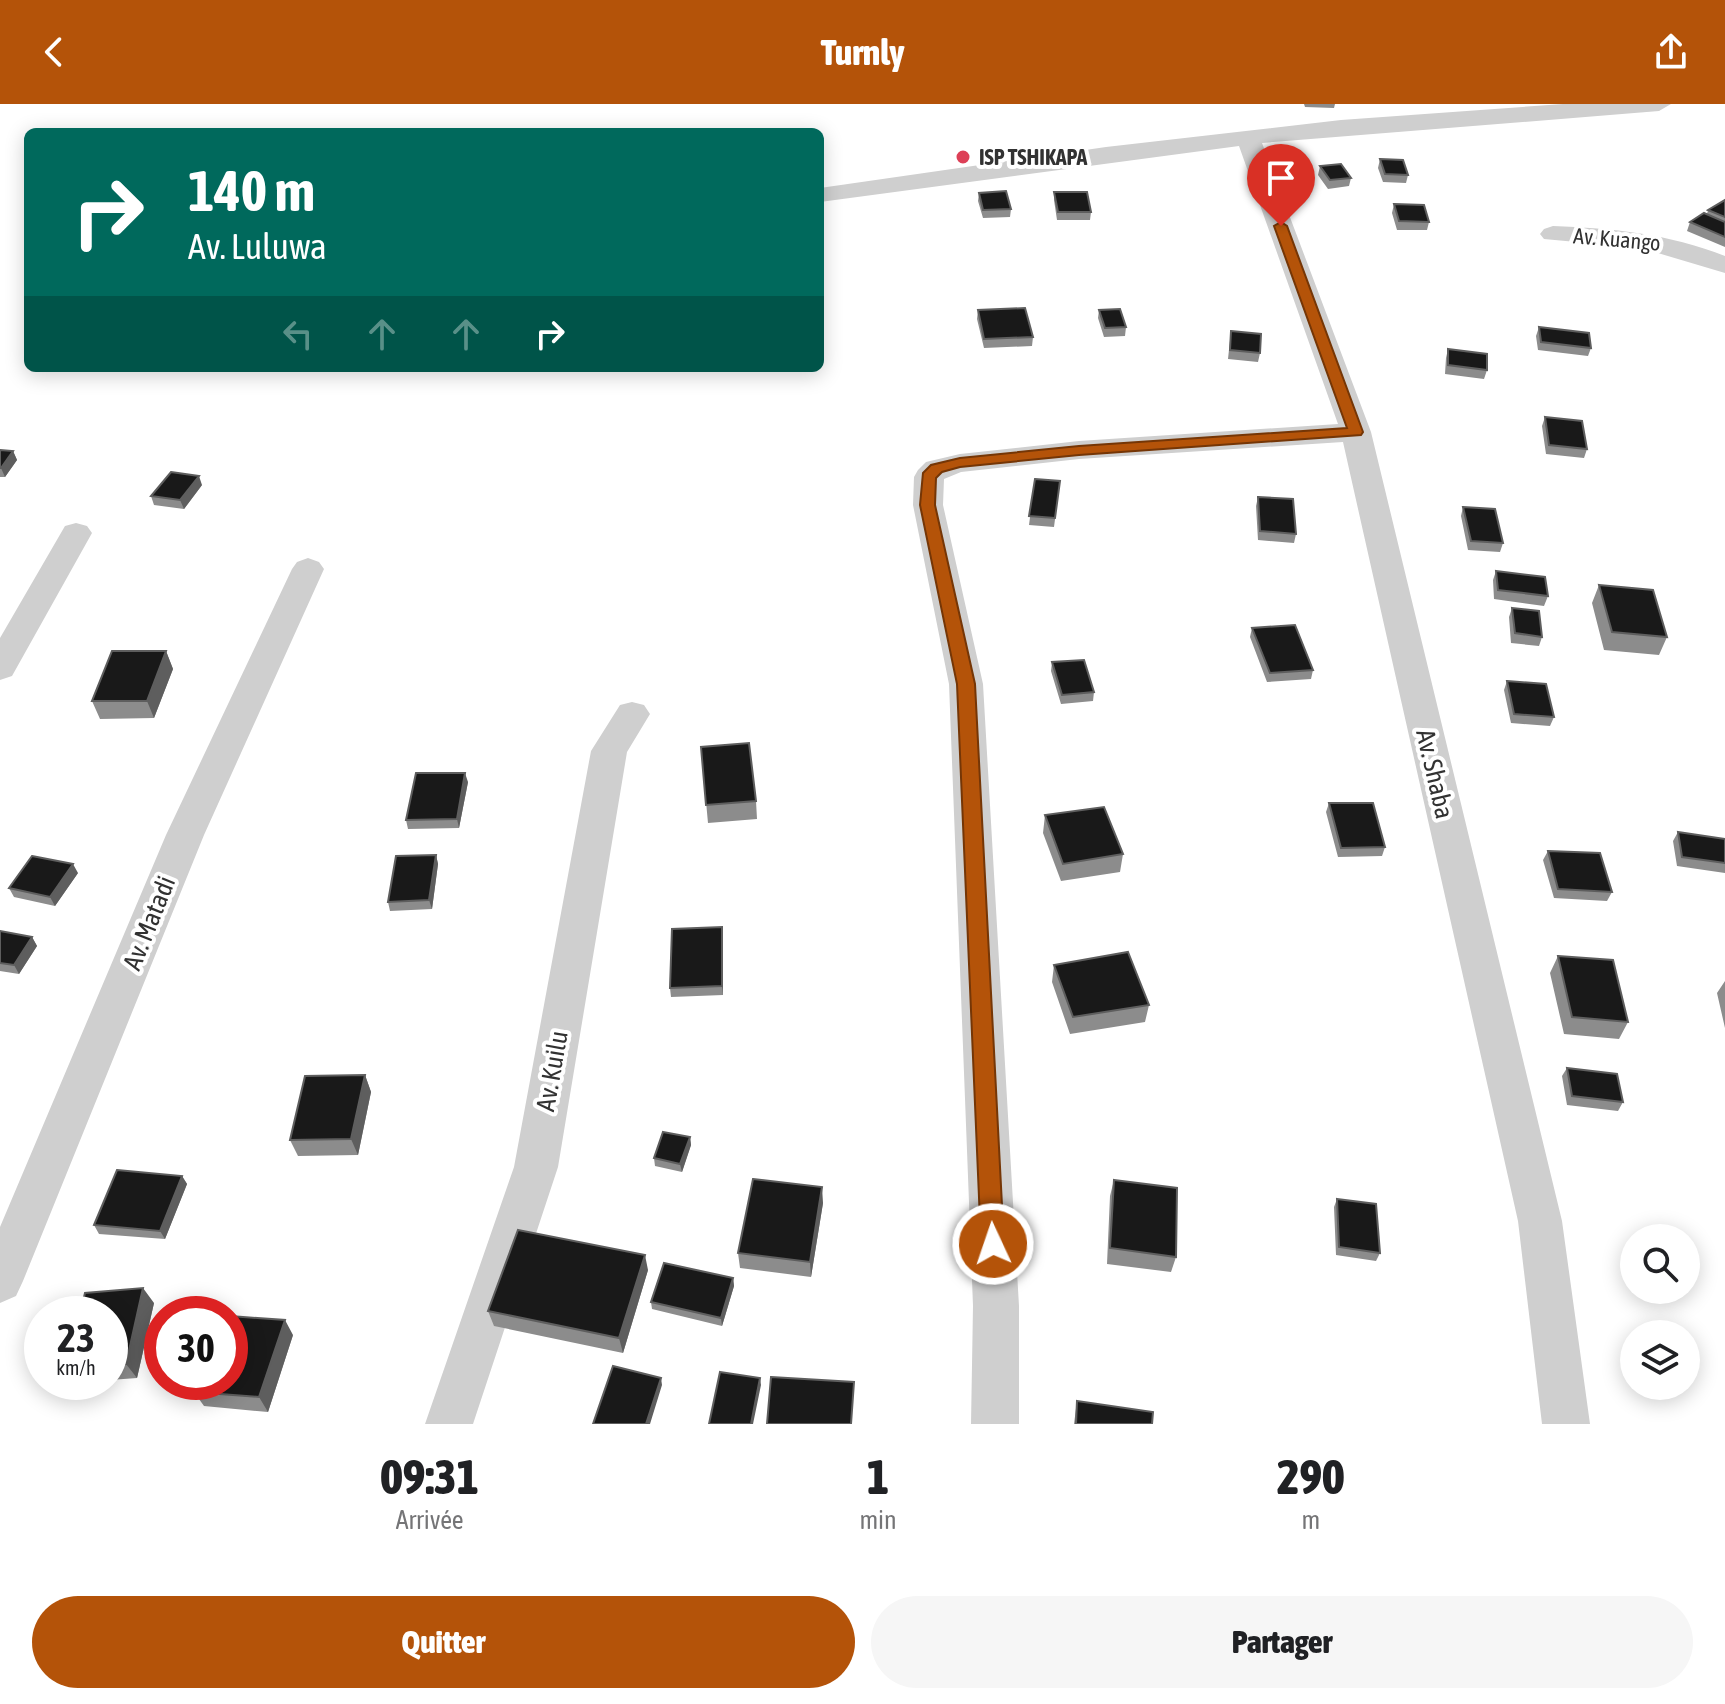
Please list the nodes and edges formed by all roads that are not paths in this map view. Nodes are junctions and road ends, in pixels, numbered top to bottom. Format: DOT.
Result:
graph roads {
  1 [pos="1659,104"];
  2 [pos="1248,138"];
  3 [pos="824,194"];
  4 [pos="1553,234"];
  5 [pos="1725,265"];
  6 [pos="1356,432"];
  7 [pos="76,533"];
  8 [pos="308,569"];
  9 [pos="0,668"];
  10 [pos="632,714"];
  11 [pos="0,1281"];
  12 [pos="449,1424"];
  13 [pos="995,1424"];
  14 [pos="1566,1424"];
  1 -- 2 [label="street"];
  2 -- 3 [label="street"];
  2 -- 6 [label="street, Av. Shaba"];
  4 -- 5 [label="street, Av. Kuango"];
  6 -- 13 [label="street"];
  6 -- 14 [label="street, Av. Shaba"];
  7 -- 9 [label="street"];
  8 -- 11 [label="street, Av. Matadi"];
  10 -- 12 [label="street, Av. Kuilu"];
}
